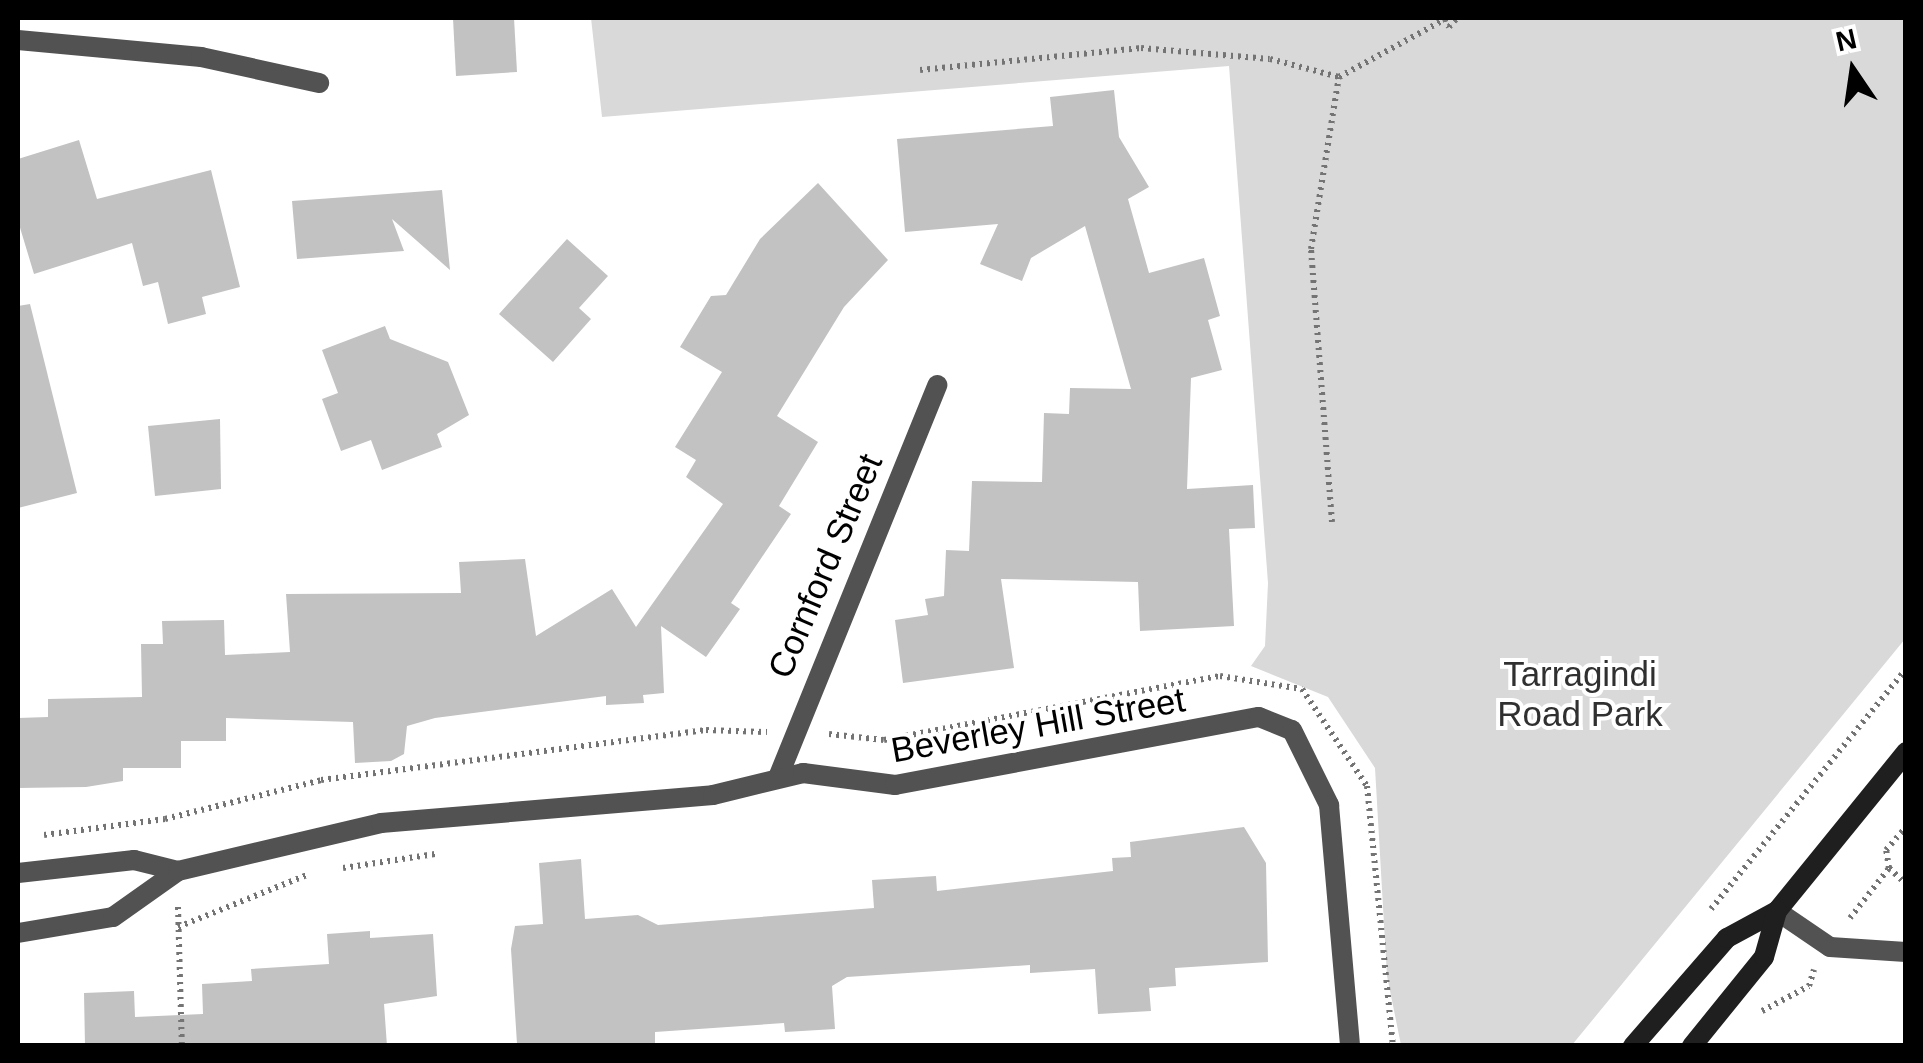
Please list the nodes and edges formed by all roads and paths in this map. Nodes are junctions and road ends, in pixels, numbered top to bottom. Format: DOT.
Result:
graph roads {
  1 [pos="1446,18"];
  2 [pos="1457,18"];
  3 [pos="18,40"];
  4 [pos="920,70"];
  5 [pos="1339,77"];
  6 [pos="319,83"];
  7 [pos="937,386"];
  8 [pos="1332,522"];
  9 [pos="1906,668"];
  10 [pos="1192,680"];
  11 [pos="1197,699"];
  12 [pos="746,732"];
  13 [pos="844,734"];
  14 [pos="1906,752"];
  15 [pos="779,775"];
  16 [pos="1906,826"];
  17 [pos="36,836"];
  18 [pos="438,853"];
  19 [pos="1889,868"];
  20 [pos="332,870"];
  21 [pos="178,872"];
  22 [pos="315,872"];
  23 [pos="18,873"];
  24 [pos="1879,877"];
  25 [pos="1906,884"];
  26 [pos="178,904"];
  27 [pos="1777,910"];
  28 [pos="1698,925"];
  29 [pos="178,927"];
  30 [pos="18,933"];
  31 [pos="1906,952"];
  32 [pos="1806,980"];
  33 [pos="1750,1024"];
  34 [pos="182,1046"];
  35 [pos="1350,1046"];
  36 [pos="1393,1046"];
  37 [pos="1633,1046"];
  38 [pos="1692,1046"];
  1 -- 2 [label="path"];
  1 -- 5 [label="path"];
  3 -- 6 [label="street"];
  4 -- 5 [label="path"];
  5 -- 8 [label="path"];
  7 -- 15 [label="street, Cornford Street"];
  9 -- 28 [label="path"];
  10 -- 11 [label="path"];
  10 -- 13 [label="path"];
  10 -- 36 [label="path"];
  12 -- 17 [label="path"];
  14 -- 27 [label="street"];
  15 -- 21 [label="street, Beverley Hill Street"];
  15 -- 35 [label="street, Beverley Hill Street"];
  16 -- 19 [label="path"];
  18 -- 20 [label="path"];
  19 -- 24 [label="path"];
  19 -- 25 [label="path"];
  21 -- 23 [label="street, Beverley Hill Street"];
  21 -- 30 [label="street, Beverley Hill Street"];
  22 -- 29 [label="path"];
  26 -- 29 [label="path"];
  27 -- 31 [label="street"];
  27 -- 37 [label="street"];
  27 -- 38 [label="street"];
  29 -- 34 [label="path"];
  32 -- 33 [label="path"];
}
